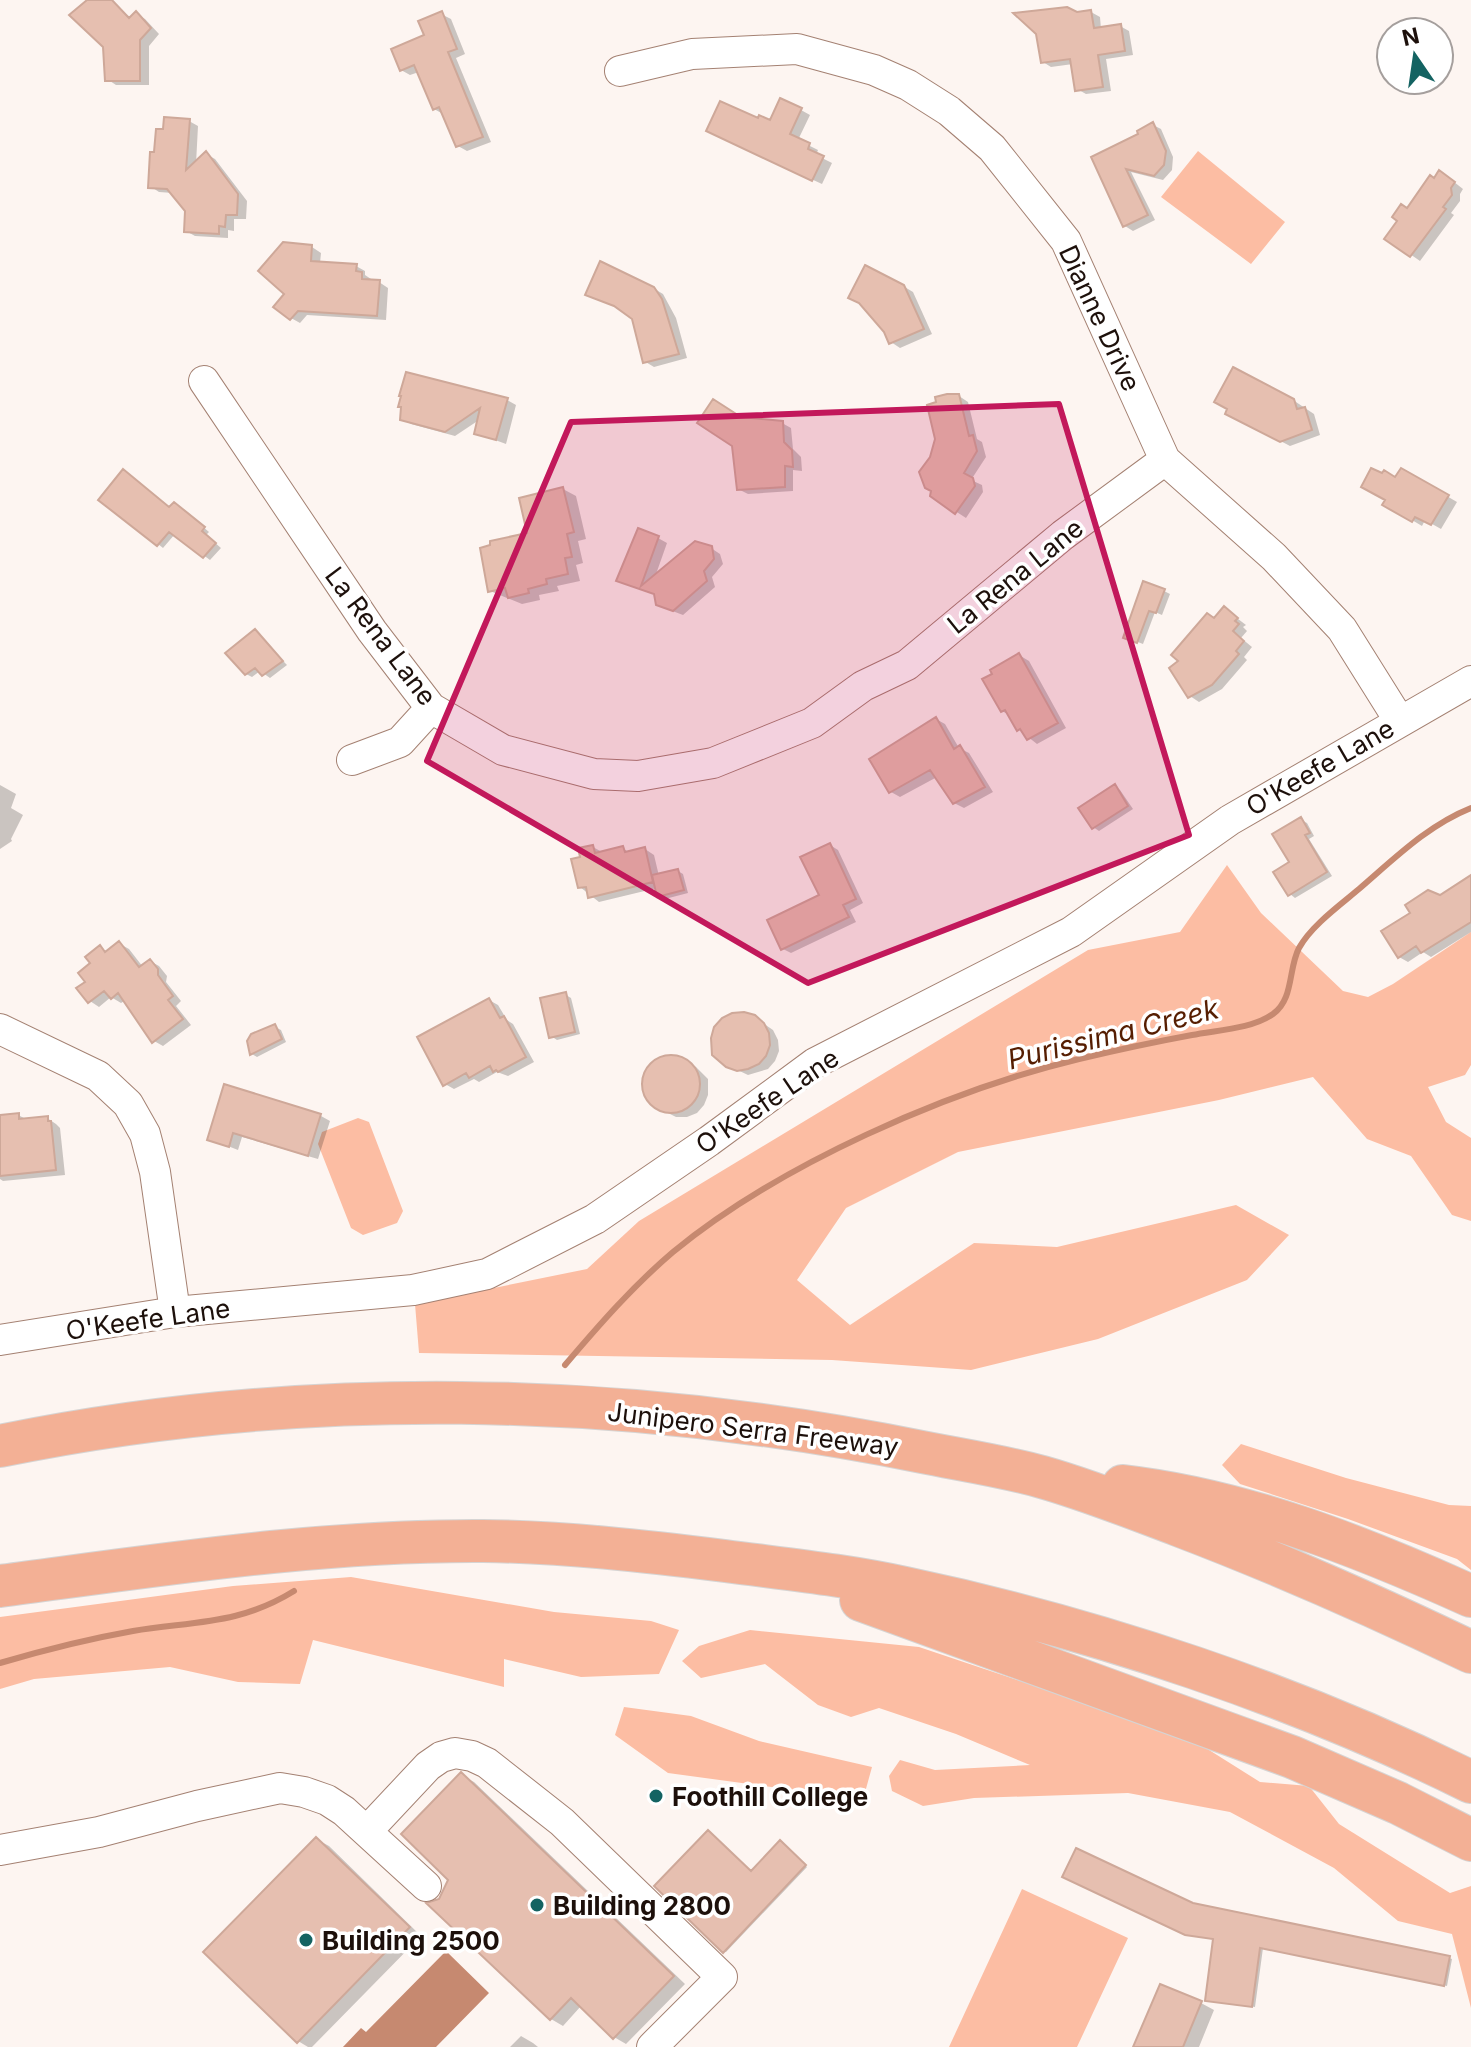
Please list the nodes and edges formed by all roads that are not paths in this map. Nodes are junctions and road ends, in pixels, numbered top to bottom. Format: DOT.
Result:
graph roads {
  1 [pos="620,71"];
  2 [pos="204,381"];
  3 [pos="1165,460"];
  4 [pos="1471,681"];
  5 [pos="431,708"];
  6 [pos="1399,720"];
  7 [pos="352,760"];
  8 [pos="0,1029"];
  9 [pos="175,1312"];
  10 [pos="0,1340"];
  11 [pos="0,1446"];
  12 [pos="1039,1476"];
  13 [pos="790,1569"];
  14 [pos="0,1586"];
  15 [pos="1471,1596"];
  16 [pos="1471,1652"];
  17 [pos="1471,1782"];
  18 [pos="367,1831"];
  19 [pos="1471,1840"];
  20 [pos="0,1850"];
  21 [pos="426,1886"];
  22 [pos="652,2047"];
  1 -- 3 [label="street, Dianne Drive"];
  2 -- 5 [label="street, La Rena Lane"];
  3 -- 5 [label="street, La Rena Lane"];
  3 -- 6 [label="street, Dianne Drive"];
  4 -- 6 [label="street, O'Keefe Lane"];
  5 -- 7 [label="street"];
  6 -- 9 [label="street, O'Keefe Lane"];
  8 -- 9 [label="street"];
  9 -- 10 [label="street, O'Keefe Lane"];
  11 -- 12 [label="highway, Junipero Serra Freeway"];
  12 -- 15 [label="highway"];
  12 -- 16 [label="highway, Junipero Serra Freeway"];
  13 -- 14 [label="highway"];
  13 -- 17 [label="highway"];
  13 -- 19 [label="highway"];
  18 -- 20 [label="street"];
  18 -- 21 [label="street"];
  18 -- 22 [label="street"];
}
